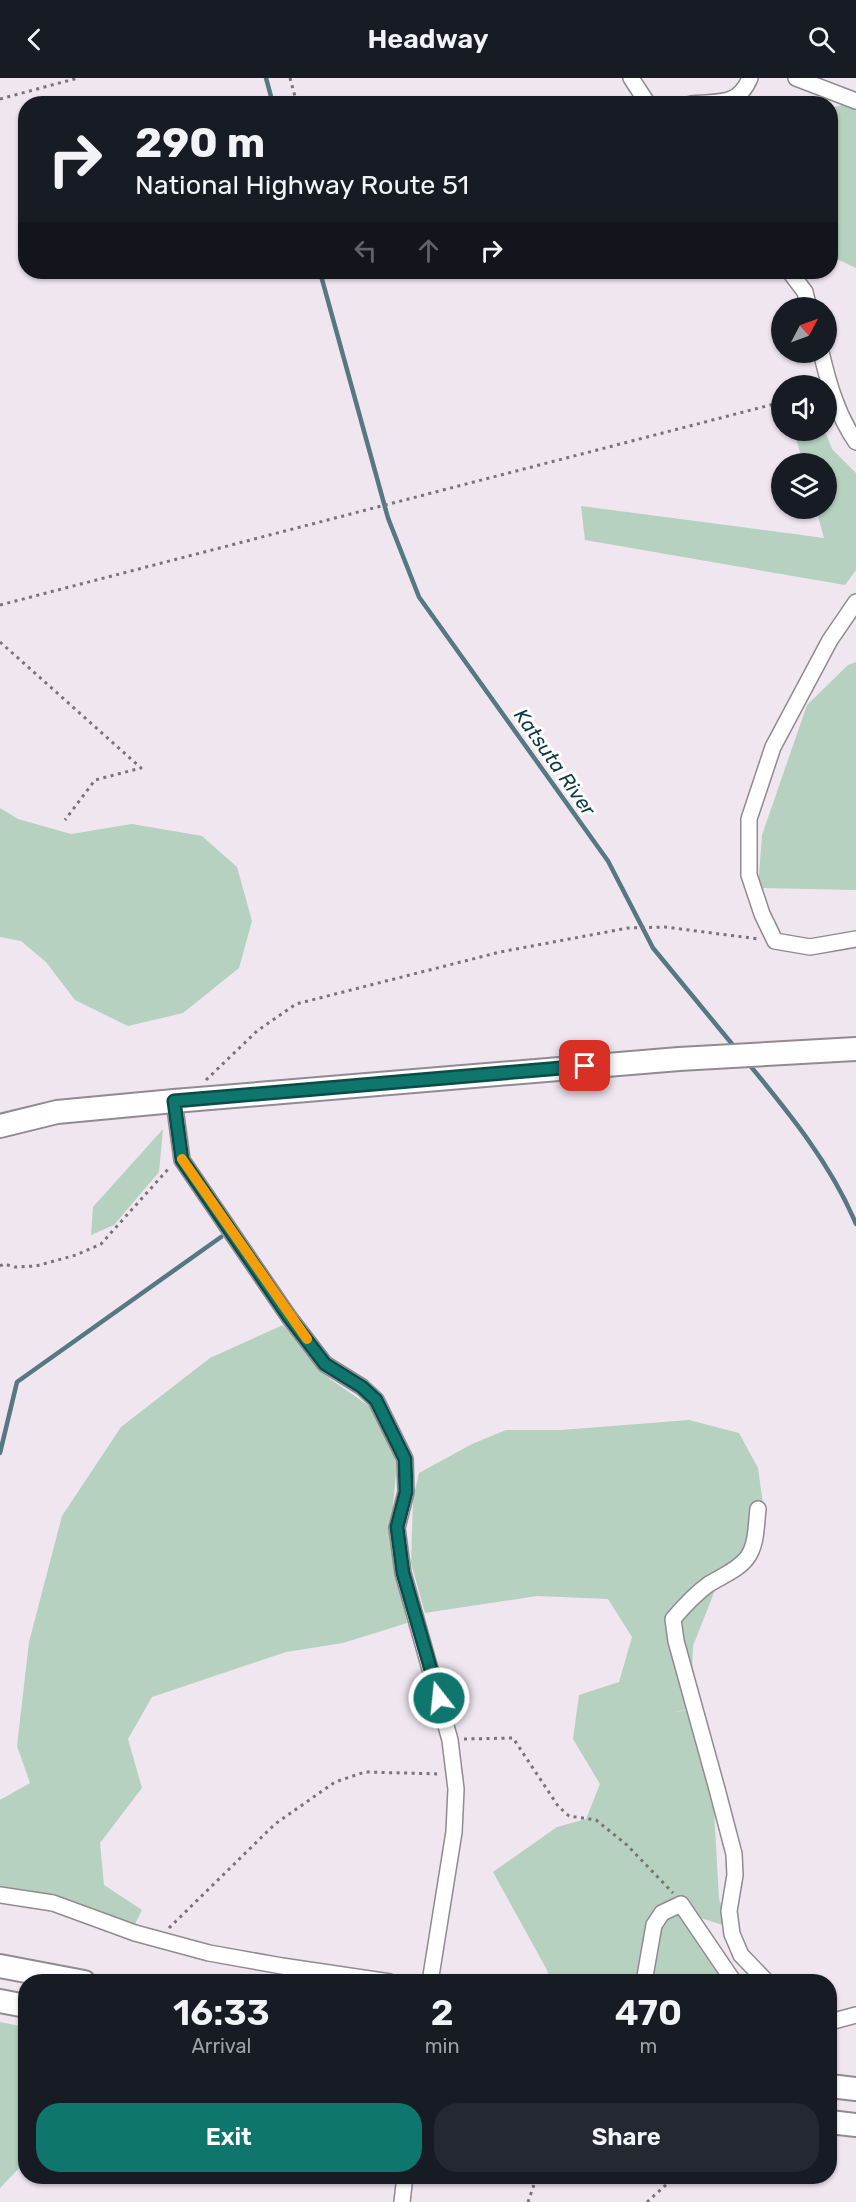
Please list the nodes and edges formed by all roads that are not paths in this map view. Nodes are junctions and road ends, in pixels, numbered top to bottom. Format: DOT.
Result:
graph roads {
  1 [pos="631,78"];
  2 [pos="750,78"];
  3 [pos="796,78"];
  4 [pos="643,96"];
  5 [pos="739,96"];
  6 [pos="856,100"];
  7 [pos="795,279"];
  8 [pos="806,297"];
  9 [pos="824,363"];
  10 [pos="856,442"];
  11 [pos="856,602"];
  12 [pos="853,938"];
  13 [pos="856,1049"];
  14 [pos="180,1100"];
  15 [pos="0,1126"];
  16 [pos="758,1509"];
  17 [pos="0,1895"];
  18 [pos="0,1966"];
  19 [pos="42,1974"];
  20 [pos="336,1974"];
  21 [pos="431,1974"];
  22 [pos="645,1974"];
  23 [pos="729,1974"];
  24 [pos="759,1974"];
  25 [pos="0,2001"];
  26 [pos="18,2004"];
  27 [pos="856,2015"];
  28 [pos="837,2020"];
  29 [pos="837,2087"];
  30 [pos="856,2089"];
  31 [pos="837,2123"];
  32 [pos="856,2125"];
  33 [pos="404,2184"];
  34 [pos="402,2202"];
  1 -- 4 [label="street"];
  2 -- 5 [label="street"];
  3 -- 6 [label="street"];
  7 -- 8 [label="street"];
  9 -- 10 [label="street"];
  11 -- 12 [label="street"];
  13 -- 14 [label="highway"];
  14 -- 15 [label="highway"];
  14 -- 21 [label="street"];
  16 -- 24 [label="street"];
  17 -- 20 [label="street"];
  18 -- 19 [label="highway"];
  22 -- 23 [label="street"];
  25 -- 26 [label="highway"];
  27 -- 28 [label="street"];
  29 -- 30 [label="highway"];
  31 -- 32 [label="highway"];
  33 -- 34 [label="street"];
}
